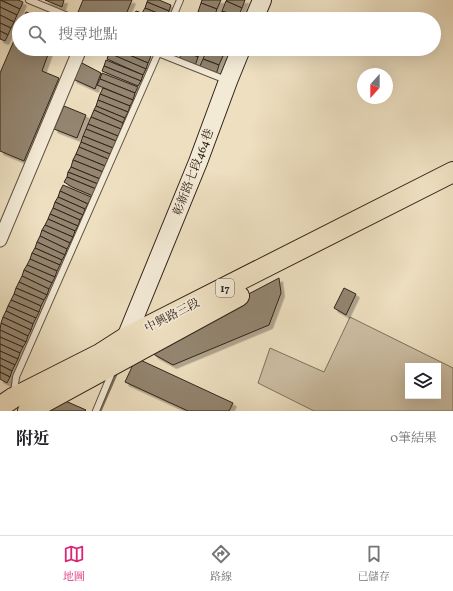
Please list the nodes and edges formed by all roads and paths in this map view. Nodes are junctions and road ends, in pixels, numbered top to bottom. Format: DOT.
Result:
graph roads {
  1 [pos="29,0"];
  2 [pos="180,0"];
  3 [pos="262,0"];
  4 [pos="58,12"];
  5 [pos="175,12"];
  6 [pos="257,12"];
  7 [pos="77,56"];
  8 [pos="158,56"];
  9 [pos="171,56"];
  10 [pos="238,56"];
  11 [pos="228,81"];
  12 [pos="453,172"];
  13 [pos="453,183"];
  14 [pos="0,240"];
  15 [pos="125,338"];
  16 [pos="116,362"];
  17 [pos="14,406"];
  18 [pos="96,411"];
  1 -- 4 [label="lane"];
  2 -- 5 [label="lane"];
  3 -- 6 [label="street"];
  7 -- 14 [label="street"];
  8 -- 17 [label="lane"];
  9 -- 11 [label="lane"];
  10 -- 11 [label="street, 彰新路七段464巷"];
  11 -- 15 [label="street, 彰新路七段464巷"];
  12 -- 15 [label="main road, 中興路三段 / 17"];
  13 -- 16 [label="main road, 中興路三段 / 17"];
  15 -- 16 [label="street, 彰新路七段464巷"];
  15 -- 17 [label="main road, 中興路三段 / 17"];
  16 -- 17 [label="main road, 中興路三段 / 17"];
  16 -- 18 [label="lane"];
}
